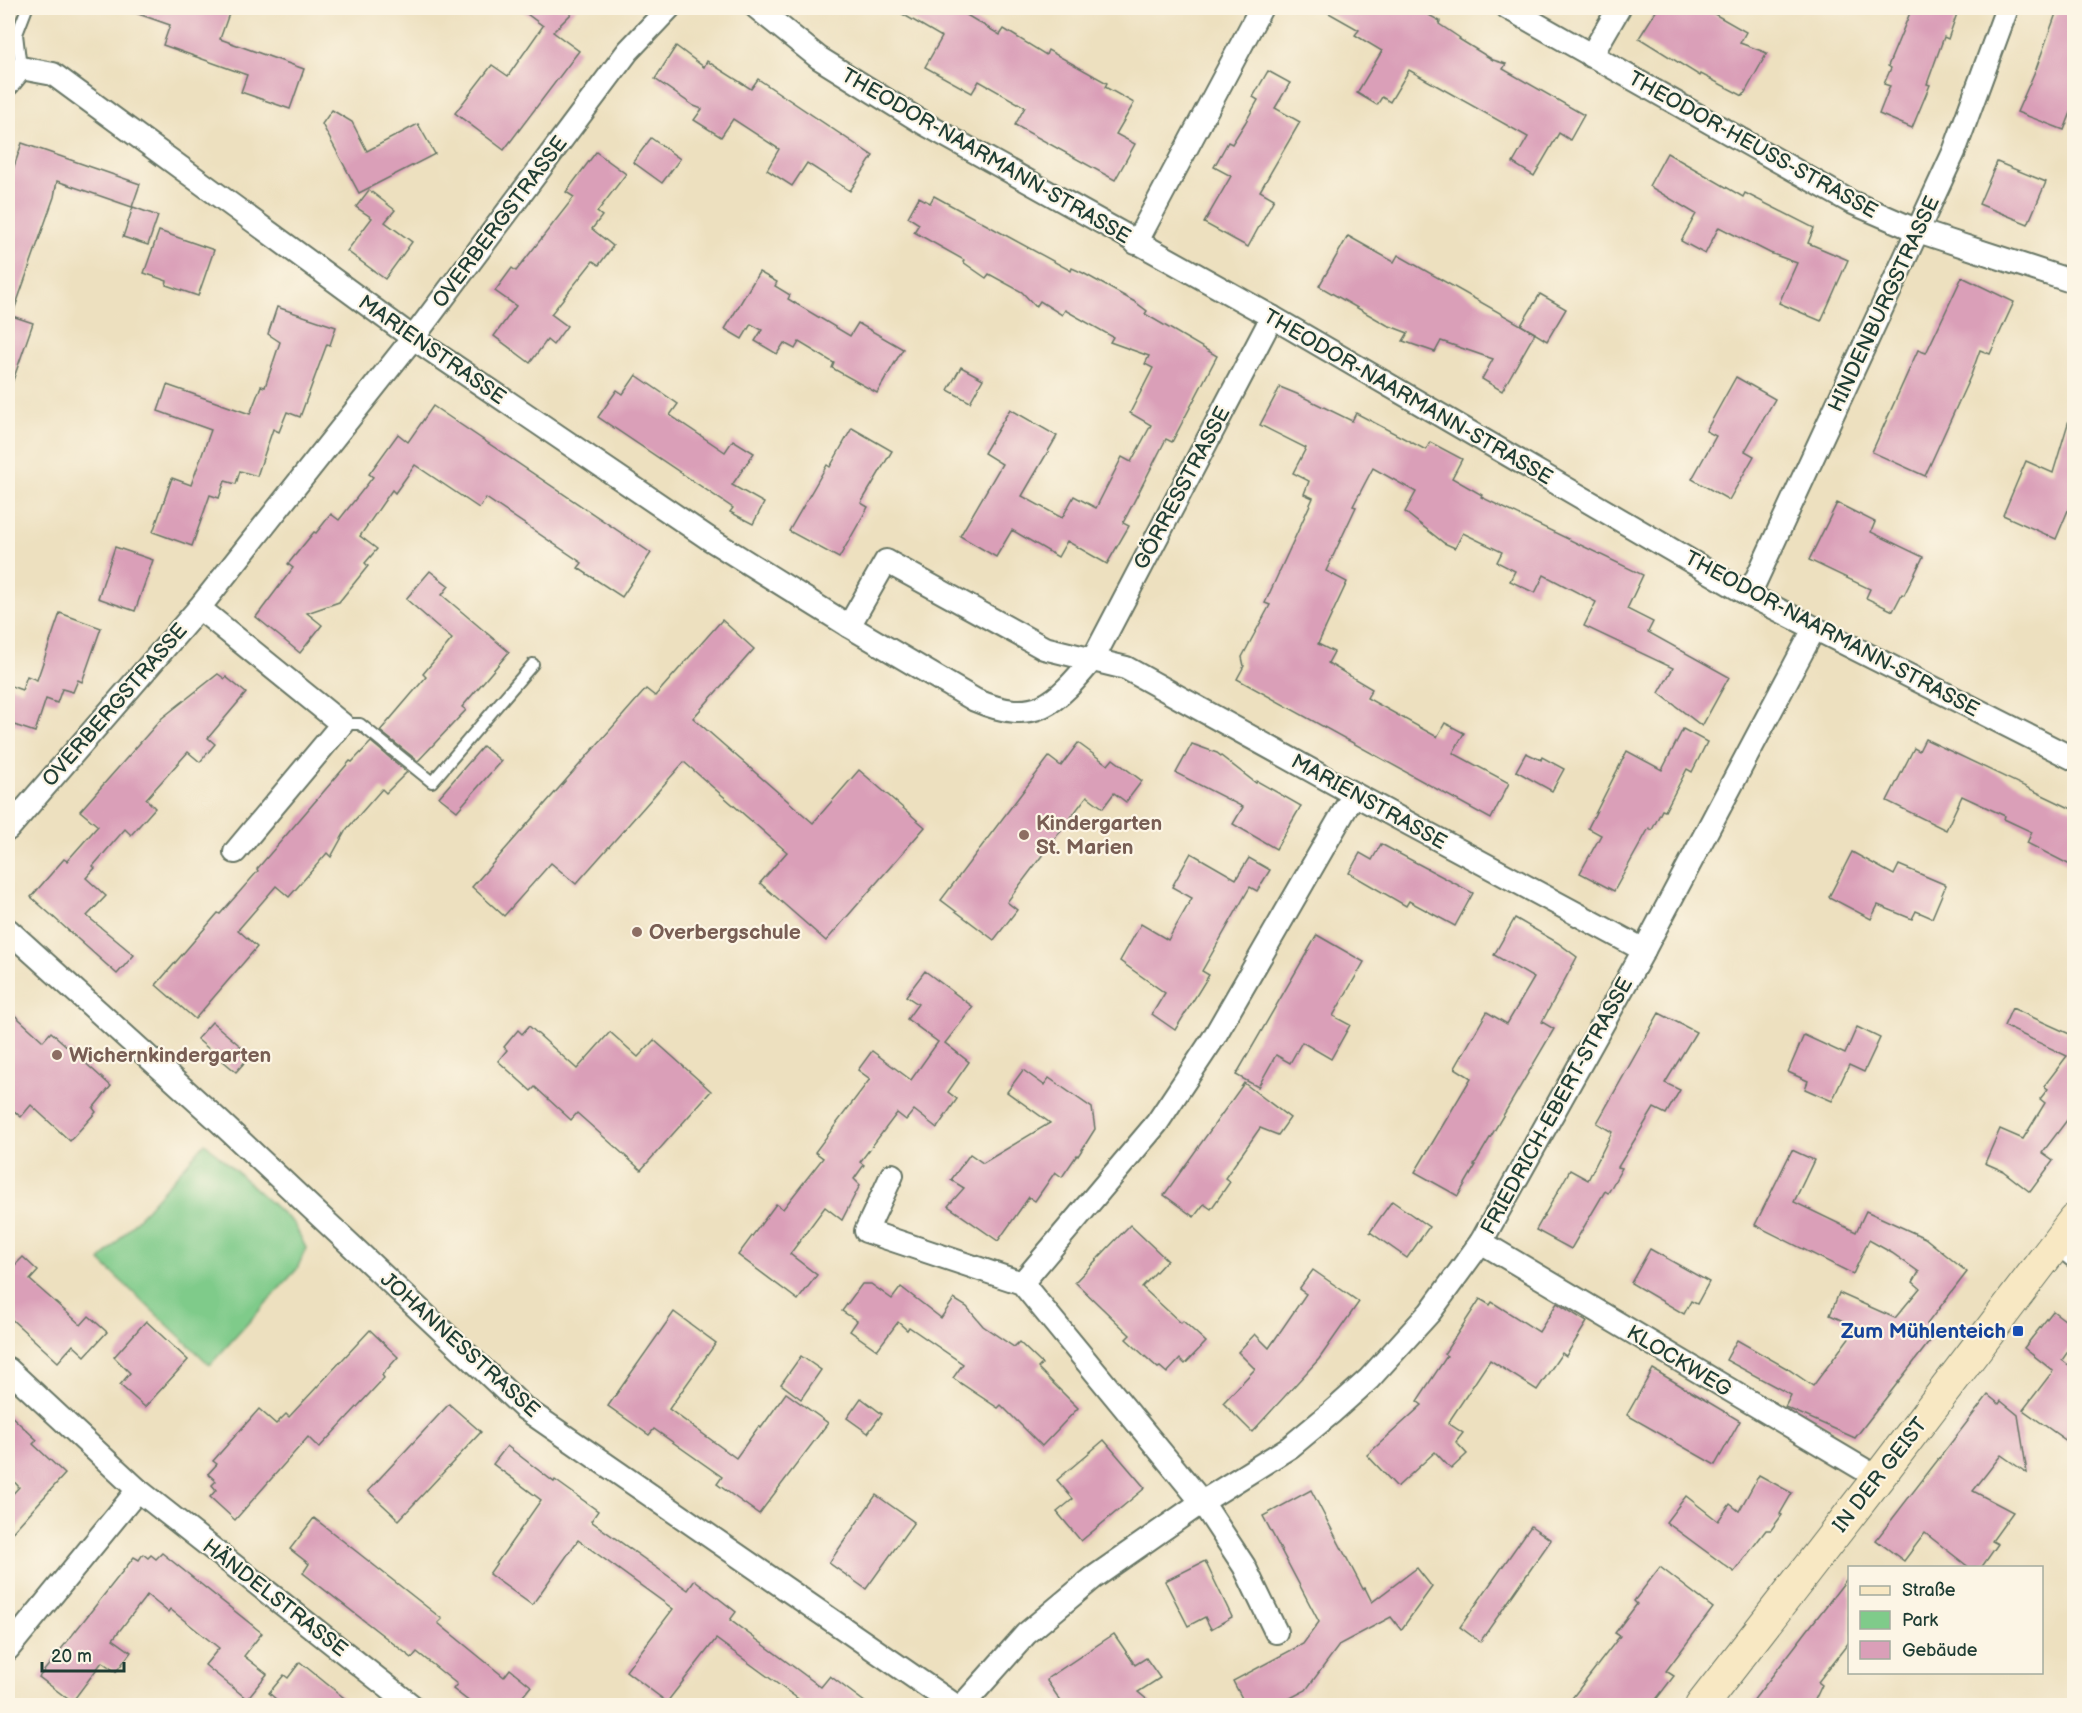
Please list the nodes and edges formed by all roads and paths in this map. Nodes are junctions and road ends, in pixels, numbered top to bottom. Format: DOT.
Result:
graph roads {
  1 [pos="27,8"];
  2 [pos="669,8"];
  3 [pos="757,8"];
  4 [pos="1261,8"];
  5 [pos="1508,8"];
  6 [pos="1619,8"];
  7 [pos="2007,8"];
  8 [pos="1591,56"];
  9 [pos="14,76"];
  10 [pos="1918,231"];
  11 [pos="1136,243"];
  12 [pos="2074,282"];
  13 [pos="1272,317"];
  14 [pos="413,338"];
  15 [pos="1749,595"];
  16 [pos="199,608"];
  17 [pos="849,626"];
  18 [pos="1814,629"];
  19 [pos="1093,659"];
  20 [pos="533,664"];
  21 [pos="342,724"];
  22 [pos="2074,759"];
  23 [pos="1354,794"];
  24 [pos="8,829"];
  25 [pos="234,852"];
  26 [pos="8,930"];
  27 [pos="1644,950"];
  28 [pos="892,1175"];
  29 [pos="2069,1239"];
  30 [pos="1480,1242"];
  31 [pos="1022,1282"];
  32 [pos="8,1369"];
  33 [pos="1878,1478"];
  34 [pos="138,1490"];
  35 [pos="1202,1502"];
  36 [pos="1276,1632"];
  37 [pos="8,1648"];
  38 [pos="412,1706"];
  39 [pos="956,1706"];
  40 [pos="962,1706"];
  41 [pos="1701,1706"];
  1 -- 9 [label="lane"];
  2 -- 14 [label="street, OVERBERGSTRASSE"];
  3 -- 11 [label="street, THEODOR-NAARMANN-STRASSE"];
  4 -- 11 [label="street"];
  5 -- 8 [label="street, THEODOR-HEUSS-STRASSE"];
  6 -- 8 [label="street"];
  7 -- 10 [label="street, HINDENBURGSTRASSE"];
  8 -- 10 [label="street, THEODOR-HEUSS-STRASSE"];
  9 -- 14 [label="street, MARIENSTRASSE"];
  10 -- 12 [label="street, THEODOR-HEUSS-STRASSE"];
  10 -- 15 [label="street, HINDENBURGSTRASSE"];
  11 -- 13 [label="street, THEODOR-NAARMANN-STRASSE"];
  13 -- 15 [label="street, THEODOR-NAARMANN-STRASSE"];
  13 -- 19 [label="street, GÖRRESSTRASSE"];
  14 -- 16 [label="street, OVERBERGSTRASSE"];
  14 -- 17 [label="street, MARIENSTRASSE"];
  15 -- 18 [label="street, THEODOR-NAARMANN-STRASSE"];
  16 -- 21 [label="street, OVERBERGSTRASSE"];
  16 -- 24 [label="street, OVERBERGSTRASSE"];
  17 -- 19 [label="street, MARIENSTRASSE"];
  17 -- 19 [label="street, MARIENSTRASSE"];
  18 -- 22 [label="street, THEODOR-NAARMANN-STRASSE"];
  18 -- 27 [label="street, FRIEDRICH-EBERT-STRASSE"];
  19 -- 23 [label="street, MARIENSTRASSE"];
  20 -- 21 [label="lane"];
  21 -- 25 [label="street"];
  23 -- 27 [label="street, MARIENSTRASSE"];
  23 -- 31 [label="street"];
  26 -- 39 [label="street, JOHANNESSTRASSE"];
  27 -- 30 [label="street, FRIEDRICH-EBERT-STRASSE"];
  28 -- 31 [label="street"];
  29 -- 33 [label="main road, IN DER GEIST"];
  30 -- 33 [label="street, KLOCKWEG"];
  30 -- 35 [label="street, FRIEDRICH-EBERT-STRASSE"];
  31 -- 35 [label="street"];
  32 -- 34 [label="street, HÄNDELSTRASSE"];
  33 -- 41 [label="main road, IN DER GEIST"];
  34 -- 37 [label="street"];
  34 -- 38 [label="street, HÄNDELSTRASSE"];
  35 -- 36 [label="street"];
  35 -- 40 [label="street, FRIEDRICH-EBERT-STRASSE"];
}
